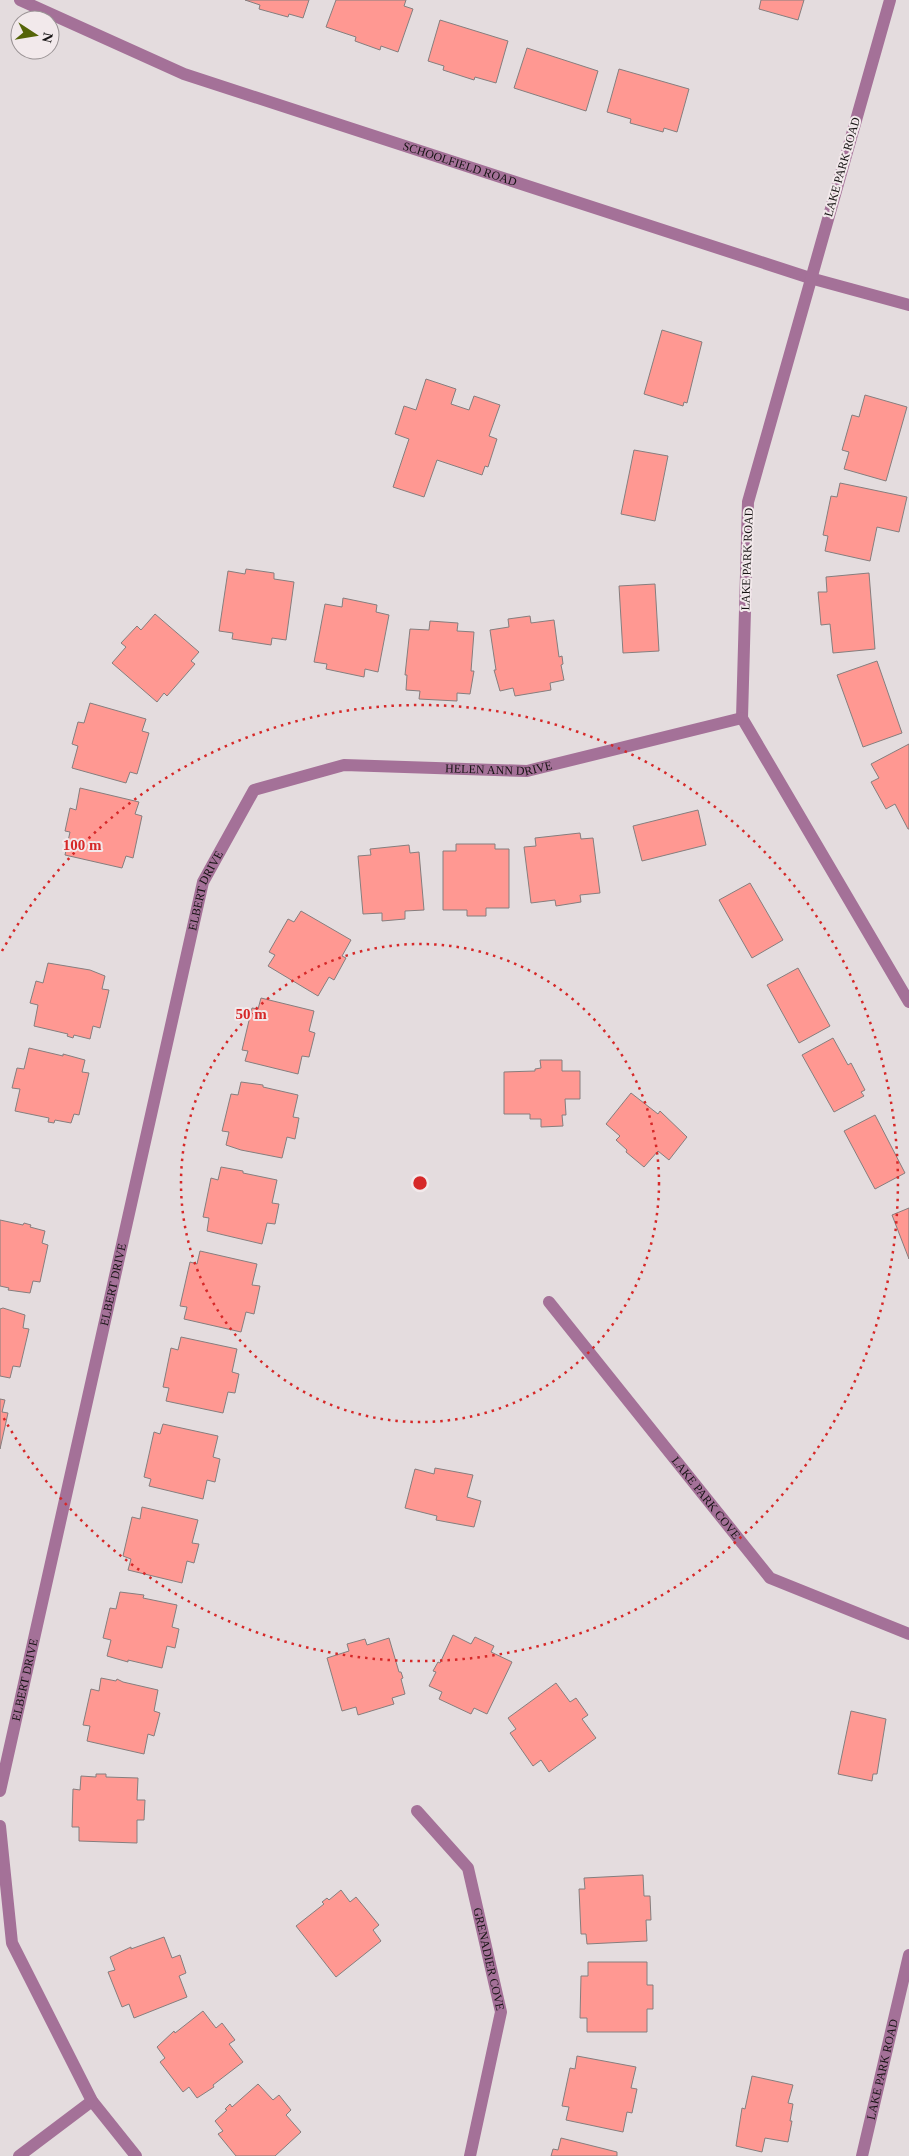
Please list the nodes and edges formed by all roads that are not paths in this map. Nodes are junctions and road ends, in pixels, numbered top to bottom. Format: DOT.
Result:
graph roads {
  1 [pos="20,0"];
  2 [pos="890,0"];
  3 [pos="810,278"];
  4 [pos="909,306"];
  5 [pos="742,718"];
  6 [pos="254,790"];
  7 [pos="909,1002"];
  8 [pos="549,1302"];
  9 [pos="909,1634"];
  10 [pos="0,1791"];
  11 [pos="417,1810"];
  12 [pos="0,1826"];
  13 [pos="909,1955"];
  14 [pos="92,2101"];
  15 [pos="18,2156"];
  16 [pos="136,2156"];
  17 [pos="470,2156"];
  18 [pos="862,2156"];
  1 -- 3 [label="street, SCHOOLFIELD ROAD"];
  2 -- 3 [label="street, LAKE PARK ROAD"];
  3 -- 4 [label="street, SCHOOLFIELD ROAD"];
  3 -- 5 [label="street, LAKE PARK ROAD"];
  5 -- 6 [label="street, HELEN ANN DRIVE"];
  5 -- 7 [label="street"];
  6 -- 10 [label="street, ELBERT DRIVE"];
  8 -- 9 [label="street, LAKE PARK COVE"];
  11 -- 17 [label="street, GRENADIER COVE"];
  12 -- 14 [label="street"];
  13 -- 18 [label="street, LAKE PARK ROAD"];
  14 -- 15 [label="street"];
  14 -- 16 [label="street"];
}
